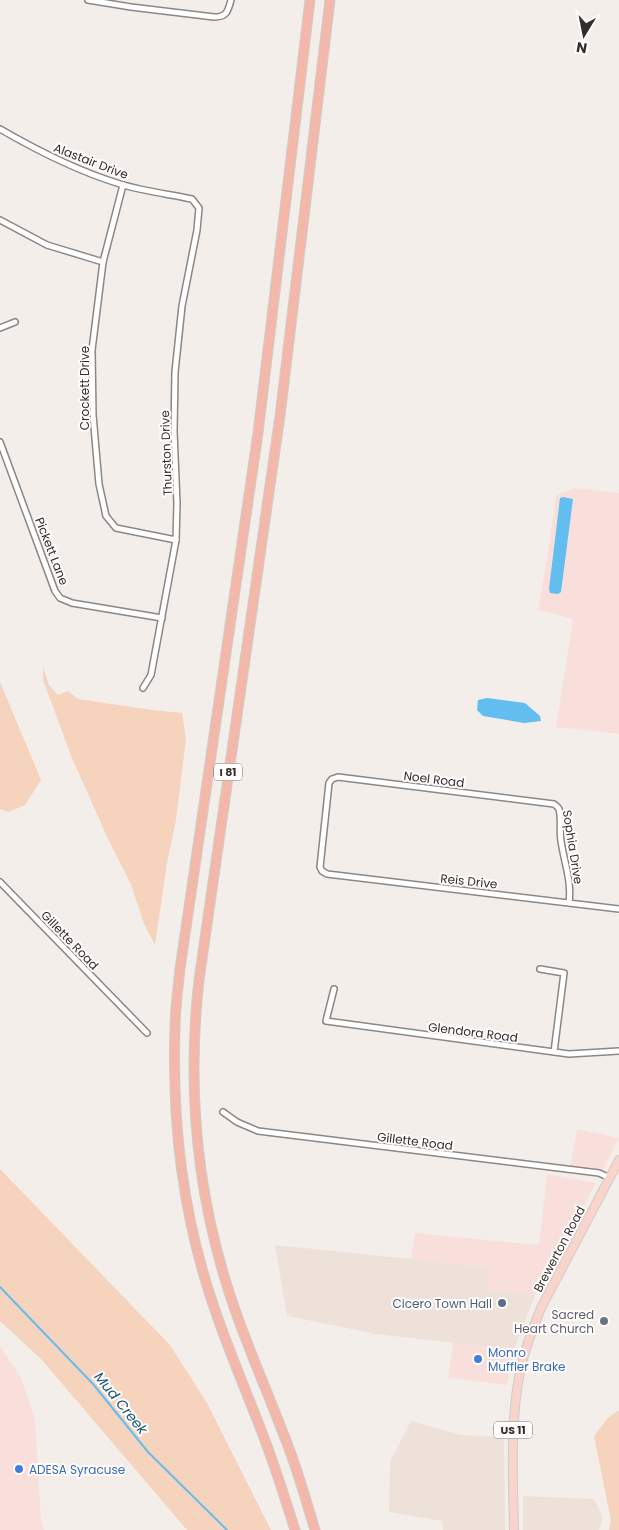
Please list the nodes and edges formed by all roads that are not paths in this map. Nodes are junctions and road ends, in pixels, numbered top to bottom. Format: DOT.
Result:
graph roads {
  1 [pos="88,0"];
  2 [pos="232,0"];
  3 [pos="310,0"];
  4 [pos="330,0"];
  5 [pos="0,129"];
  6 [pos="123,185"];
  7 [pos="199,214"];
  8 [pos="0,220"];
  9 [pos="103,262"];
  10 [pos="15,322"];
  11 [pos="0,328"];
  12 [pos="0,442"];
  13 [pos="176,540"];
  14 [pos="162,618"];
  15 [pos="143,688"];
  16 [pos="547,802"];
  17 [pos="320,867"];
  18 [pos="0,882"];
  19 [pos="569,903"];
  20 [pos="619,909"];
  21 [pos="540,968"];
  22 [pos="334,989"];
  23 [pos="147,1032"];
  24 [pos="619,1051"];
  25 [pos="554,1052"];
  26 [pos="223,1112"];
  27 [pos="619,1160"];
  28 [pos="610,1178"];
  29 [pos="295,1530"];
  30 [pos="315,1530"];
  31 [pos="514,1530"];
  1 -- 2 [label="street"];
  3 -- 29 [label="highway, I 81"];
  4 -- 30 [label="highway, I 81"];
  5 -- 6 [label="street, Alastair Drive"];
  6 -- 7 [label="street, Alastair Drive"];
  6 -- 9 [label="street, Crockett Drive"];
  7 -- 13 [label="street, Thurston Drive"];
  8 -- 9 [label="street"];
  9 -- 13 [label="street, Crockett Drive"];
  10 -- 11 [label="street"];
  12 -- 14 [label="street, Pickett Lane"];
  13 -- 14 [label="street, Thurston Drive"];
  14 -- 15 [label="street, Thurston Drive"];
  16 -- 17 [label="street, Noel Road"];
  16 -- 19 [label="street, Sophia Drive"];
  17 -- 19 [label="street, Reis Drive"];
  18 -- 23 [label="street, Gillette Road"];
  19 -- 20 [label="street, Reis Drive"];
  21 -- 25 [label="street"];
  22 -- 25 [label="street, Glendora Road"];
  24 -- 25 [label="street, Glendora Road"];
  26 -- 28 [label="street, Gillette Road"];
  27 -- 28 [label="main road, Brewerton Road / US 11"];
  28 -- 31 [label="main road, Brewerton Road / US 11"];
}
